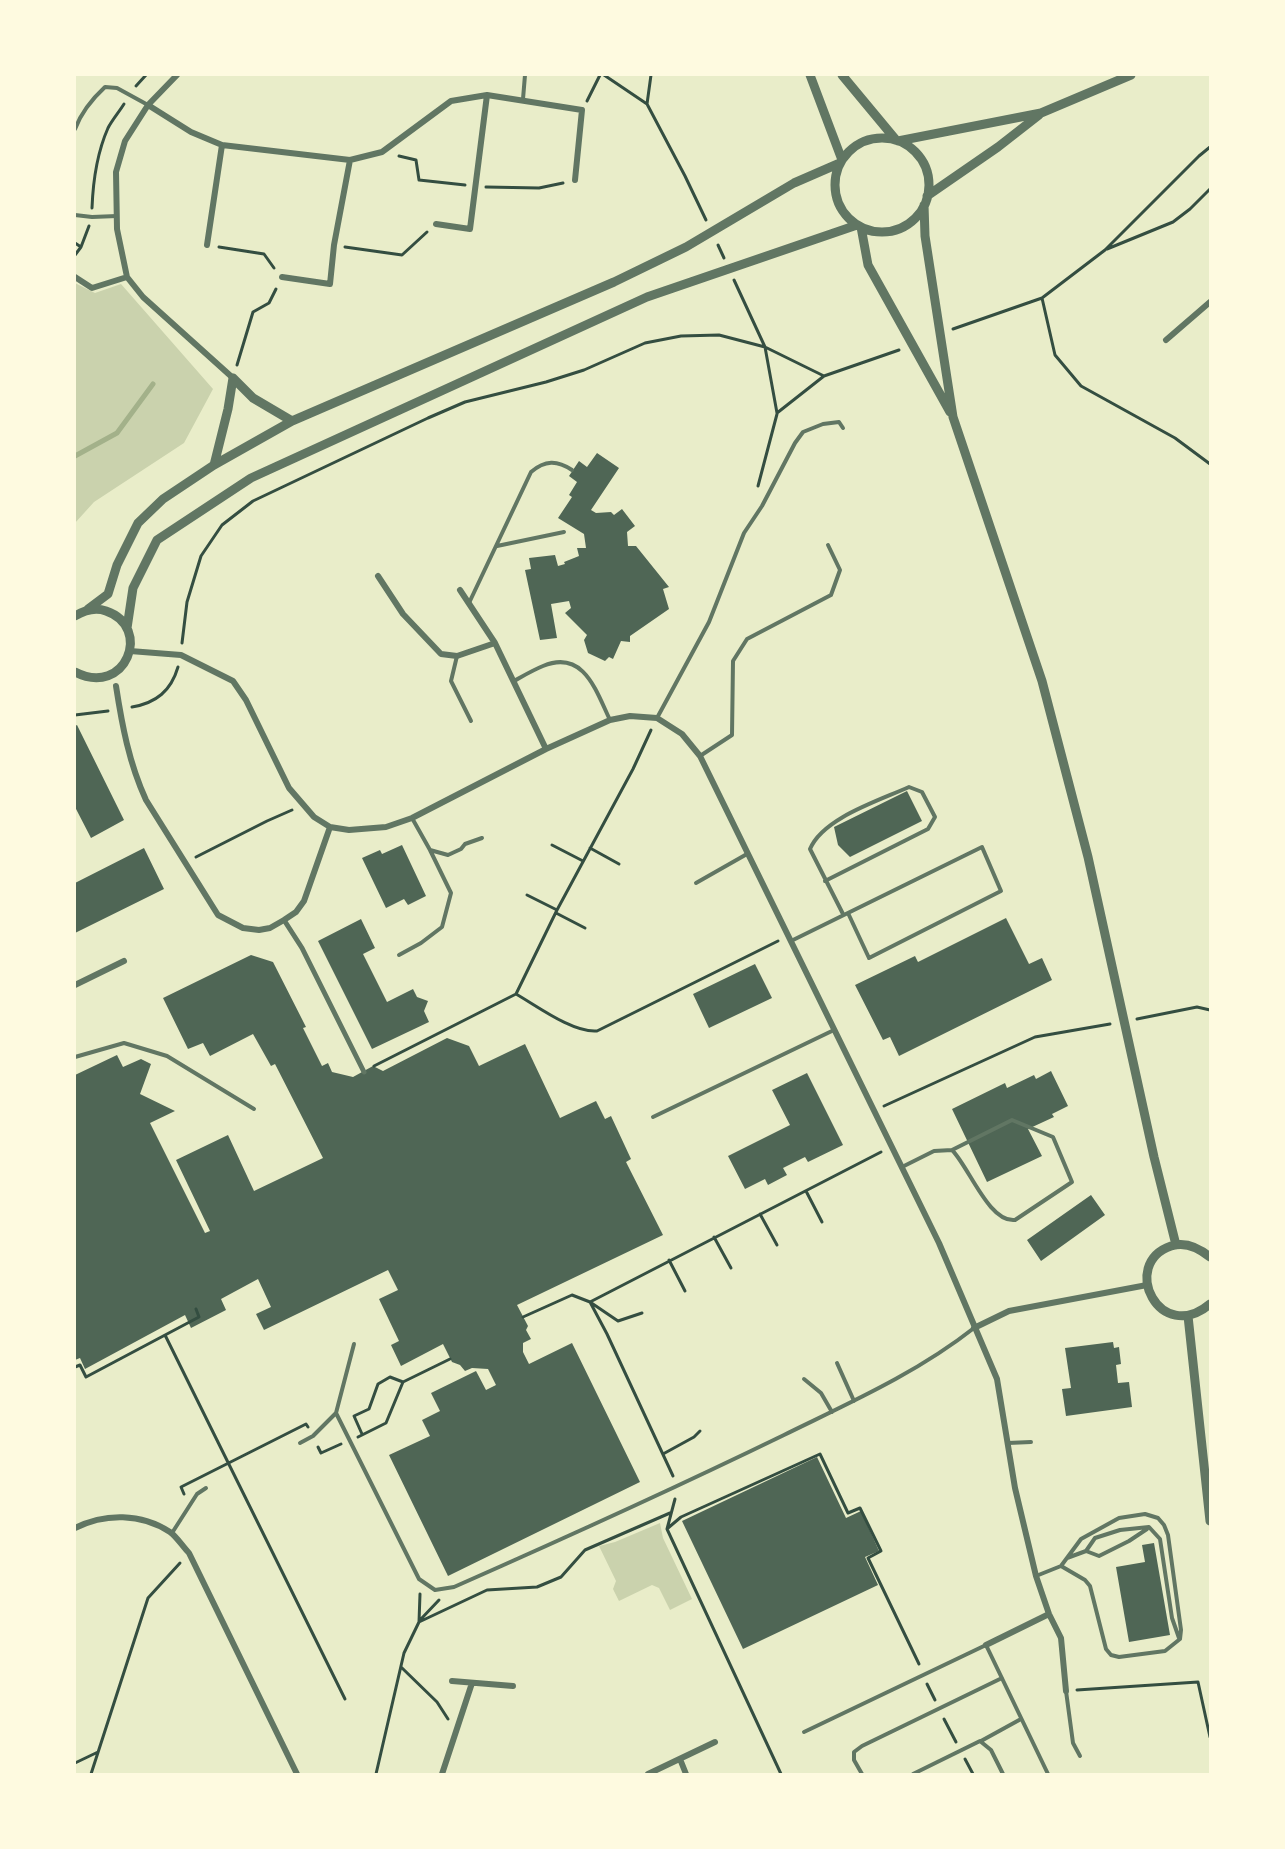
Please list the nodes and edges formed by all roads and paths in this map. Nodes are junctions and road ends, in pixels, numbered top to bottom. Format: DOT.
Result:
graph roads {
  1 [pos="177,75"];
  2 [pos="525,75"];
  3 [pos="602,75"];
  4 [pos="651,75"];
  5 [pos="810,75"];
  6 [pos="842,75"];
  7 [pos="1131,75"];
  8 [pos="487,95"];
  9 [pos="523,99"];
  10 [pos="647,104"];
  11 [pos="148,105"];
  12 [pos="582,110"];
  13 [pos="1041,113"];
  14 [pos="75,129"];
  15 [pos="897,140"];
  16 [pos="222,145"];
  17 [pos="1210,147"];
  18 [pos="350,160"];
  19 [pos="841,161"];
  20 [pos="685,176"];
  21 [pos="575,180"];
  22 [pos="1210,189"];
  23 [pos="926,201"];
  24 [pos="75,215"];
  25 [pos="117,216"];
  26 [pos="436,224"];
  27 [pos="859,226"];
  28 [pos="75,243"];
  29 [pos="207,245"];
  30 [pos="334,245"];
  31 [pos="1105,250"];
  32 [pos="75,255"];
  33 [pos="75,277"];
  34 [pos="127,277"];
  35 [pos="282,277"];
  36 [pos="1042,298"];
  37 [pos="1210,302"];
  38 [pos="994,314"];
  39 [pos="1166,340"];
  40 [pos="765,347"];
  41 [pos="854,367"];
  42 [pos="824,376"];
  43 [pos="233,378"];
  44 [pos="777,413"];
  45 [pos="953,417"];
  46 [pos="292,421"];
  47 [pos="843,428"];
  48 [pos="1210,464"];
  49 [pos="214,465"];
  50 [pos="572,470"];
  51 [pos="757,490"];
  52 [pos="564,532"];
  53 [pos="828,545"];
  54 [pos="496,546"];
  55 [pos="378,576"];
  56 [pos="460,590"];
  57 [pos="469,603"];
  58 [pos="88,609"];
  59 [pos="75,616"];
  60 [pos="126,627"];
  61 [pos="495,643"];
  62 [pos="130,651"];
  63 [pos="181,655"];
  64 [pos="457,656"];
  65 [pos="75,672"];
  66 [pos="514,681"];
  67 [pos="116,686"];
  68 [pos="120,709"];
  69 [pos="75,715"];
  70 [pos="657,718"];
  71 [pos="610,720"];
  72 [pos="471,721"];
  73 [pos="646,740"];
  74 [pos="546,749"];
  75 [pos="700,756"];
  76 [pos="302,805"];
  77 [pos="412,818"];
  78 [pos="330,827"];
  79 [pos="482,838"];
  80 [pos="552,845"];
  81 [pos="590,848"];
  82 [pos="430,850"];
  83 [pos="748,853"];
  84 [pos="584,861"];
  85 [pos="185,863"];
  86 [pos="619,864"];
  87 [pos="825,881"];
  88 [pos="696,883"];
  89 [pos="527,895"];
  90 [pos="556,912"];
  91 [pos="845,914"];
  92 [pos="284,920"];
  93 [pos="585,928"];
  94 [pos="790,938"];
  95 [pos="399,955"];
  96 [pos="124,961"];
  97 [pos="75,985"];
  98 [pos="516,994"];
  99 [pos="1197,1007"];
  100 [pos="1210,1010"];
  101 [pos="834,1030"];
  102 [pos="1071,1032"];
  103 [pos="75,1057"];
  104 [pos="364,1072"];
  105 [pos="254,1109"];
  106 [pos="874,1111"];
  107 [pos="653,1117"];
  108 [pos="892,1146"];
  109 [pos="951,1150"];
  110 [pos="902,1167"];
  111 [pos="806,1191"];
  112 [pos="760,1214"];
  113 [pos="822,1222"];
  114 [pos="714,1237"];
  115 [pos="777,1245"];
  116 [pos="1176,1245"];
  117 [pos="1210,1257"];
  118 [pos="669,1260"];
  119 [pos="731,1268"];
  120 [pos="1147,1285"];
  121 [pos="685,1291"];
  122 [pos="590,1302"];
  123 [pos="1210,1304"];
  124 [pos="195,1309"];
  125 [pos="642,1313"];
  126 [pos="1188,1316"];
  127 [pos="524,1317"];
  128 [pos="974,1328"];
  129 [pos="165,1335"];
  130 [pos="354,1344"];
  131 [pos="450,1359"];
  132 [pos="837,1363"];
  133 [pos="75,1367"];
  134 [pos="804,1380"];
  135 [pos="403,1382"];
  136 [pos="855,1401"];
  137 [pos="832,1412"];
  138 [pos="336,1413"];
  139 [pos="700,1431"];
  140 [pos="362,1434"];
  141 [pos="313,1436"];
  142 [pos="350,1441"];
  143 [pos="1031,1442"];
  144 [pos="300,1443"];
  145 [pos="1008,1443"];
  146 [pos="663,1454"];
  147 [pos="228,1462"];
  148 [pos="678,1487"];
  149 [pos="206,1488"];
  150 [pos="189,1504"];
  151 [pos="671,1512"];
  152 [pos="1210,1521"];
  153 [pos="1149,1527"];
  154 [pos="75,1528"];
  155 [pos="666,1529"];
  156 [pos="172,1533"];
  157 [pos="1086,1551"];
  158 [pos="189,1553"];
  159 [pos="1066,1559"];
  160 [pos="1061,1566"];
  161 [pos="1036,1576"];
  162 [pos="420,1579"];
  163 [pos="454,1587"];
  164 [pos="1049,1614"];
  165 [pos="419,1622"];
  166 [pos="1180,1639"];
  167 [pos="986,1646"];
  168 [pos="401,1667"];
  169 [pos="923,1676"];
  170 [pos="1002,1678"];
  171 [pos="452,1681"];
  172 [pos="472,1683"];
  173 [pos="513,1686"];
  174 [pos="1066,1690"];
  175 [pos="345,1699"];
  176 [pos="939,1707"];
  177 [pos="1022,1719"];
  178 [pos="456,1732"];
  179 [pos="804,1732"];
  180 [pos="1210,1737"];
  181 [pos="980,1741"];
  182 [pos="715,1742"];
  183 [pos="960,1750"];
  184 [pos="98,1752"];
  185 [pos="1080,1756"];
  186 [pos="680,1759"];
  187 [pos="75,1763"];
  188 [pos="91,1774"];
  189 [pos="297,1774"];
  190 [pos="376,1774"];
  191 [pos="442,1774"];
  192 [pos="648,1774"];
  193 [pos="686,1774"];
  194 [pos="781,1774"];
  195 [pos="862,1774"];
  196 [pos="913,1774"];
  197 [pos="973,1774"];
  198 [pos="1003,1774"];
  199 [pos="1048,1774"];
  1 -- 11 [label="street"];
  2 -- 9 [label="lane"];
  3 -- 10 [label="path"];
  3 -- 12 [label="path"];
  4 -- 10 [label="path"];
  5 -- 19 [label="street"];
  6 -- 15 [label="street"];
  7 -- 13 [label="street"];
  8 -- 9 [label="street"];
  8 -- 18 [label="street"];
  8 -- 26 [label="street"];
  9 -- 12 [label="street"];
  10 -- 20 [label="path"];
  11 -- 14 [label="lane"];
  11 -- 16 [label="street"];
  11 -- 25 [label="street"];
  12 -- 21 [label="street"];
  13 -- 15 [label="street"];
  13 -- 23 [label="street"];
  15 -- 19 [label="street"];
  15 -- 23 [label="street"];
  16 -- 18 [label="street"];
  16 -- 29 [label="street"];
  17 -- 31 [label="path"];
  18 -- 30 [label="street"];
  19 -- 27 [label="street"];
  19 -- 46 [label="street"];
  22 -- 31 [label="path"];
  23 -- 27 [label="street"];
  23 -- 45 [label="street"];
  24 -- 25 [label="lane"];
  25 -- 34 [label="street"];
  26 -- 30 [label="path"];
  27 -- 45 [label="street"];
  27 -- 60 [label="street"];
  28 -- 32 [label="path"];
  29 -- 35 [label="path"];
  30 -- 35 [label="street"];
  31 -- 36 [label="path"];
  33 -- 34 [label="street"];
  34 -- 43 [label="street"];
  35 -- 43 [label="path"];
  36 -- 38 [label="path"];
  36 -- 48 [label="path"];
  37 -- 39 [label="street"];
  40 -- 42 [label="path"];
  40 -- 44 [label="path"];
  40 -- 63 [label="path"];
  41 -- 42 [label="path"];
  42 -- 44 [label="path"];
  43 -- 46 [label="street"];
  43 -- 49 [label="street"];
  44 -- 51 [label="path"];
  45 -- 116 [label="street"];
  46 -- 49 [label="street"];
  47 -- 70 [label="lane"];
  49 -- 58 [label="street"];
  50 -- 54 [label="lane"];
  52 -- 54 [label="lane"];
  53 -- 75 [label="lane"];
  54 -- 57 [label="lane"];
  55 -- 64 [label="street"];
  56 -- 57 [label="street"];
  57 -- 61 [label="street"];
  58 -- 59 [label="street"];
  58 -- 60 [label="street"];
  60 -- 62 [label="street"];
  61 -- 64 [label="street"];
  61 -- 66 [label="street"];
  62 -- 63 [label="street"];
  62 -- 65 [label="street"];
  63 -- 68 [label="path"];
  63 -- 76 [label="street"];
  64 -- 72 [label="lane"];
  66 -- 71 [label="lane"];
  66 -- 74 [label="street"];
  67 -- 68 [label="street"];
  68 -- 69 [label="path"];
  68 -- 85 [label="street"];
  70 -- 71 [label="street"];
  70 -- 75 [label="street"];
  71 -- 74 [label="street"];
  73 -- 81 [label="path"];
  74 -- 77 [label="street"];
  75 -- 83 [label="street"];
  76 -- 78 [label="street"];
  76 -- 85 [label="path"];
  77 -- 78 [label="street"];
  77 -- 82 [label="lane"];
  78 -- 92 [label="street"];
  79 -- 82 [label="lane"];
  80 -- 84 [label="path"];
  81 -- 84 [label="path"];
  81 -- 86 [label="path"];
  82 -- 95 [label="lane"];
  83 -- 88 [label="lane"];
  83 -- 94 [label="street"];
  84 -- 90 [label="path"];
  85 -- 92 [label="street"];
  87 -- 87 [label="lane"];
  87 -- 91 [label="lane"];
  89 -- 90 [label="path"];
  90 -- 93 [label="path"];
  90 -- 98 [label="path"];
  91 -- 91 [label="lane"];
  91 -- 94 [label="lane"];
  92 -- 104 [label="street"];
  94 -- 98 [label="path"];
  94 -- 101 [label="street"];
  96 -- 97 [label="street"];
  98 -- 104 [label="path"];
  99 -- 100 [label="path"];
  101 -- 106 [label="street"];
  101 -- 107 [label="lane"];
  102 -- 106 [label="path"];
  103 -- 105 [label="lane"];
  106 -- 108 [label="street"];
  108 -- 110 [label="street"];
  108 -- 111 [label="path"];
  109 -- 109 [label="lane"];
  109 -- 110 [label="lane"];
  110 -- 128 [label="street"];
  111 -- 112 [label="path"];
  111 -- 113 [label="path"];
  112 -- 114 [label="path"];
  112 -- 115 [label="path"];
  114 -- 118 [label="path"];
  114 -- 119 [label="path"];
  116 -- 117 [label="street"];
  116 -- 120 [label="street"];
  118 -- 121 [label="path"];
  118 -- 122 [label="path"];
  120 -- 126 [label="street"];
  120 -- 128 [label="street"];
  122 -- 125 [label="path"];
  122 -- 127 [label="path"];
  122 -- 146 [label="path"];
  123 -- 126 [label="street"];
  124 -- 129 [label="path"];
  126 -- 152 [label="street"];
  128 -- 136 [label="lane"];
  128 -- 145 [label="street"];
  129 -- 133 [label="path"];
  129 -- 147 [label="path"];
  130 -- 138 [label="lane"];
  131 -- 135 [label="path"];
  132 -- 136 [label="lane"];
  134 -- 137 [label="lane"];
  135 -- 140 [label="path"];
  135 -- 140 [label="path"];
  136 -- 137 [label="lane"];
  137 -- 148 [label="lane"];
  138 -- 141 [label="lane"];
  138 -- 142 [label="lane"];
  139 -- 146 [label="path"];
  140 -- 142 [label="path"];
  141 -- 142 [label="path"];
  141 -- 144 [label="lane"];
  141 -- 147 [label="path"];
  142 -- 162 [label="lane"];
  143 -- 145 [label="lane"];
  145 -- 161 [label="street"];
  146 -- 148 [label="path"];
  147 -- 150 [label="path"];
  147 -- 175 [label="path"];
  148 -- 151 [label="path"];
  148 -- 163 [label="lane"];
  149 -- 150 [label="lane"];
  150 -- 156 [label="lane"];
  151 -- 155 [label="path"];
  151 -- 165 [label="path"];
  153 -- 157 [label="lane"];
  153 -- 157 [label="lane"];
  153 -- 166 [label="lane"];
  154 -- 156 [label="street"];
  155 -- 169 [label="path"];
  155 -- 194 [label="path"];
  156 -- 158 [label="street"];
  157 -- 159 [label="lane"];
  158 -- 184 [label="path"];
  158 -- 189 [label="street"];
  159 -- 160 [label="lane"];
  159 -- 166 [label="lane"];
  160 -- 161 [label="lane"];
  160 -- 166 [label="lane"];
  161 -- 164 [label="street"];
  162 -- 163 [label="lane"];
  162 -- 165 [label="path"];
  163 -- 165 [label="path"];
  164 -- 167 [label="street"];
  164 -- 174 [label="street"];
  165 -- 168 [label="path"];
  167 -- 169 [label="lane"];
  167 -- 170 [label="lane"];
  168 -- 178 [label="path"];
  168 -- 190 [label="path"];
  169 -- 176 [label="path"];
  169 -- 179 [label="lane"];
  170 -- 176 [label="lane"];
  170 -- 177 [label="lane"];
  171 -- 172 [label="street"];
  172 -- 173 [label="street"];
  172 -- 178 [label="street"];
  174 -- 180 [label="path"];
  174 -- 185 [label="lane"];
  176 -- 183 [label="path"];
  176 -- 195 [label="lane"];
  177 -- 181 [label="lane"];
  177 -- 199 [label="lane"];
  178 -- 191 [label="street"];
  181 -- 183 [label="lane"];
  181 -- 198 [label="lane"];
  182 -- 186 [label="street"];
  183 -- 196 [label="lane"];
  183 -- 197 [label="path"];
  184 -- 187 [label="path"];
  184 -- 188 [label="path"];
  186 -- 192 [label="street"];
  186 -- 193 [label="street"];
}
